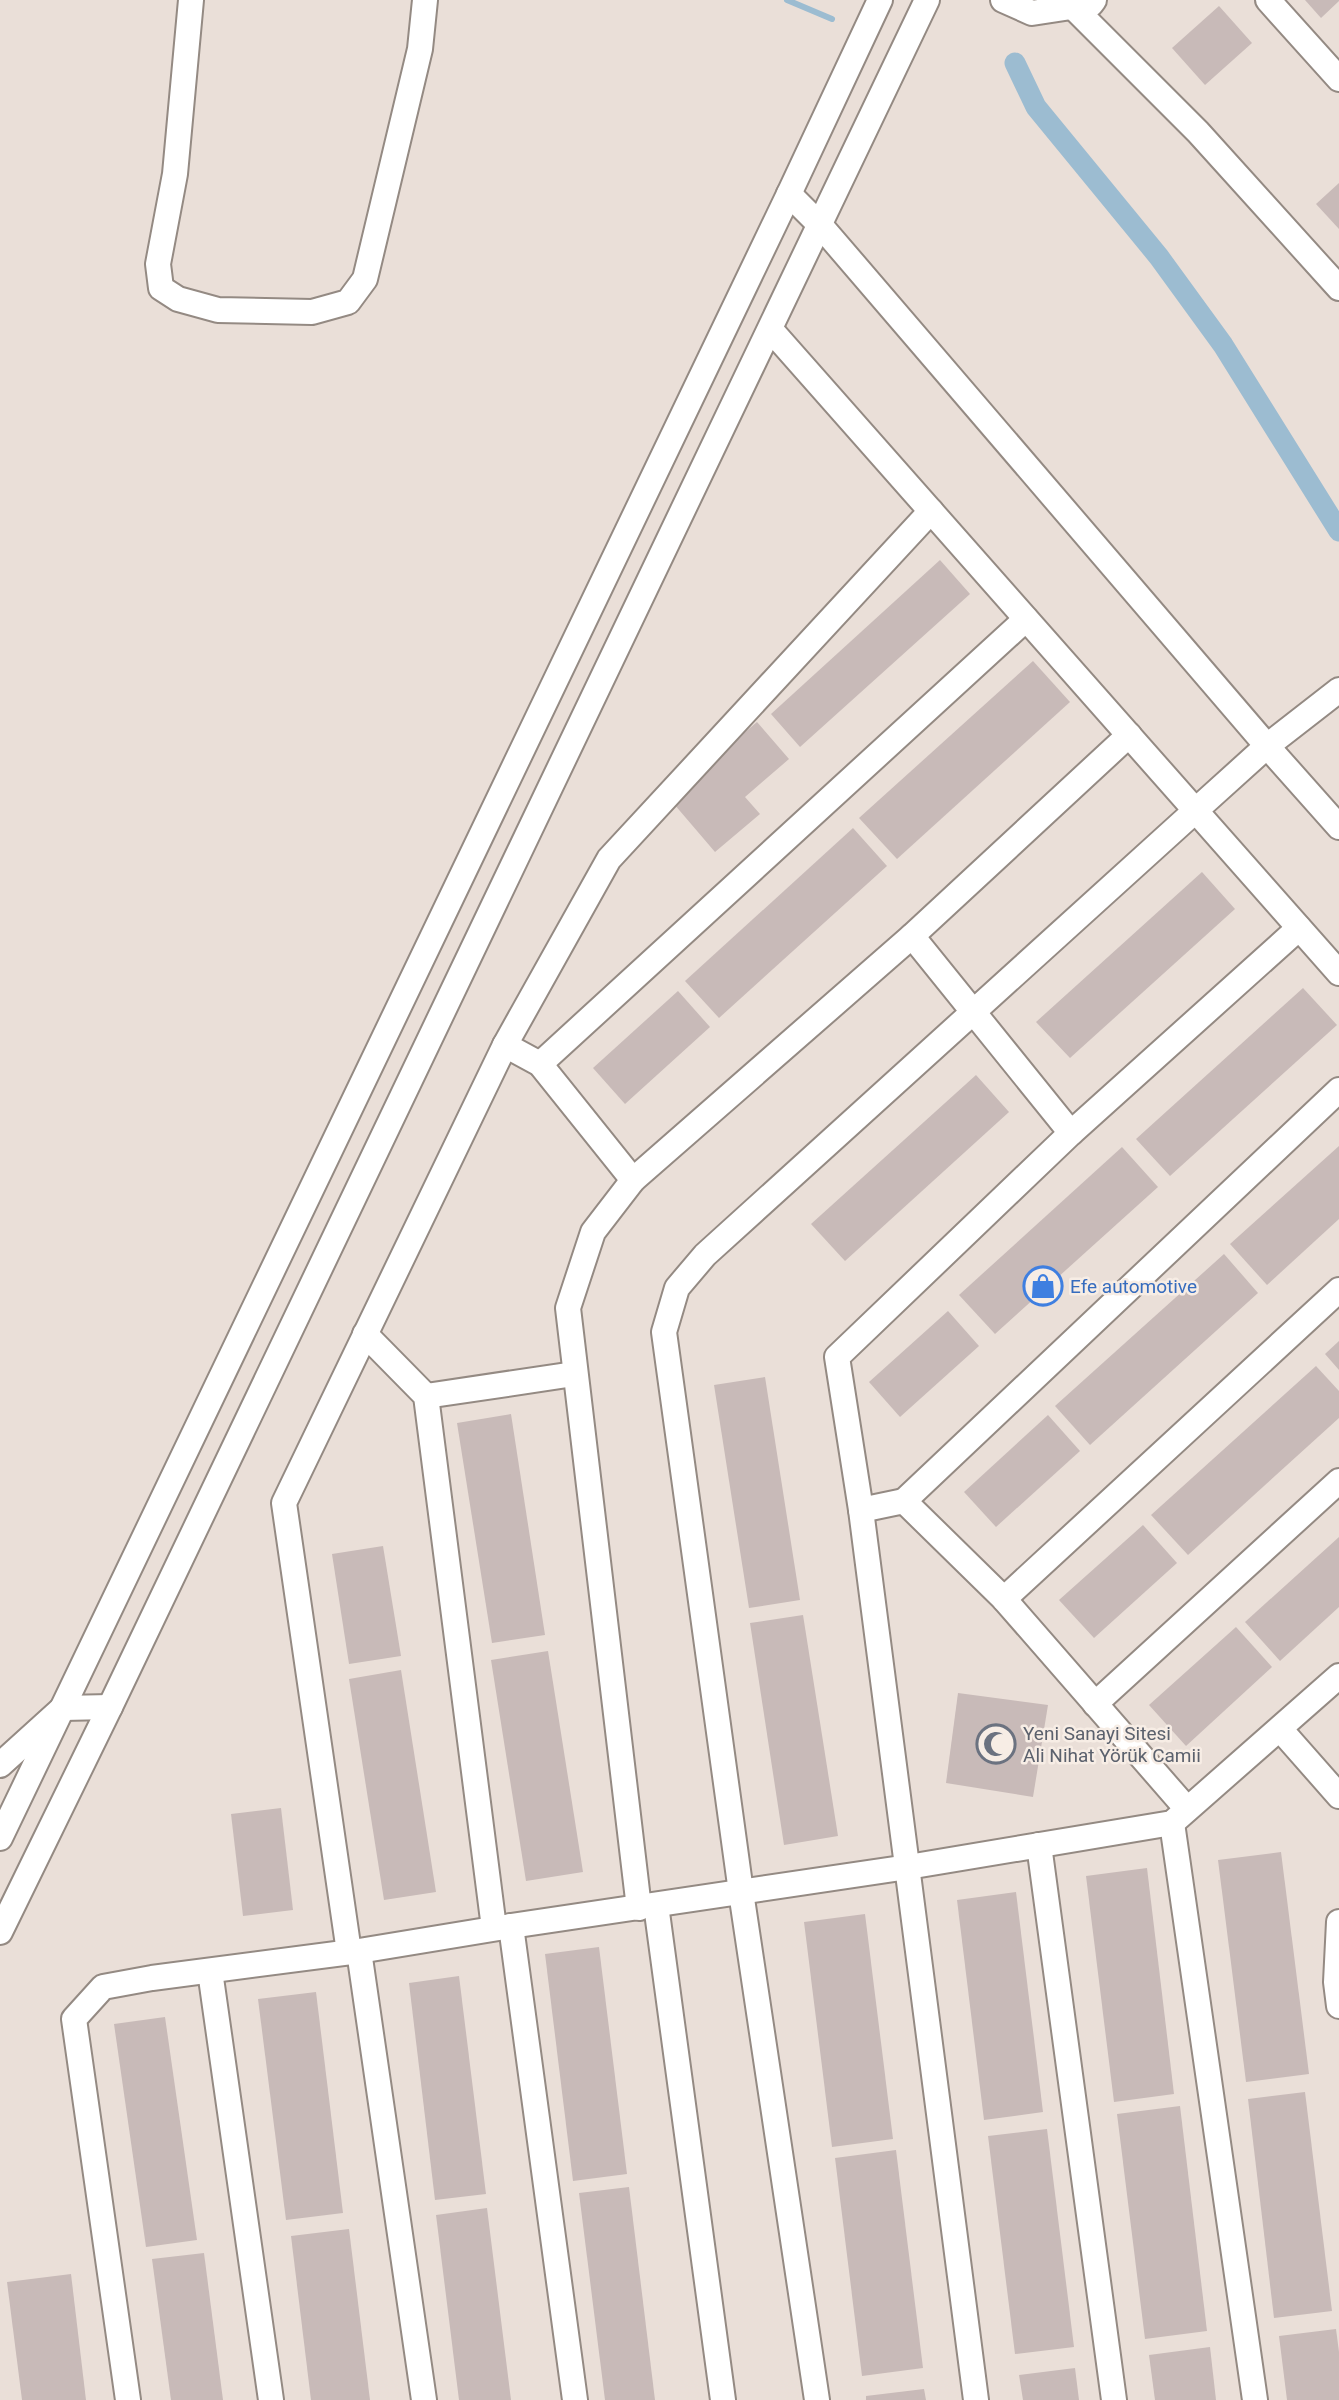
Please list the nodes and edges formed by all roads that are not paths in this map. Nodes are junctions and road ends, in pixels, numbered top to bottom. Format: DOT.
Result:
graph roads {
  1 [pos="191,0"];
  2 [pos="425,0"];
  3 [pos="880,0"];
  4 [pos="927,0"];
  5 [pos="1003,0"];
  6 [pos="1268,0"];
  7 [pos="1084,3"];
  8 [pos="1339,79"];
  9 [pos="789,194"];
  10 [pos="821,226"];
  11 [pos="1339,288"];
  12 [pos="771,330"];
  13 [pos="931,511"];
  14 [pos="1026,619"];
  15 [pos="1339,690"];
  16 [pos="1129,735"];
  17 [pos="1267,746"];
  18 [pos="1195,811"];
  19 [pos="1339,827"];
  20 [pos="1300,928"];
  21 [pos="912,936"];
  22 [pos="1339,973"];
  23 [pos="973,1011"];
  24 [pos="506,1045"];
  25 [pos="540,1064"];
  26 [pos="1339,1090"];
  27 [pos="1071,1133"];
  28 [pos="633,1180"];
  29 [pos="1339,1290"];
  30 [pos="365,1334"];
  31 [pos="574,1374"];
  32 [pos="426,1396"];
  33 [pos="1339,1481"];
  34 [pos="904,1501"];
  35 [pos="861,1510"];
  36 [pos="1004,1598"];
  37 [pos="1339,1676"];
  38 [pos="1095,1704"];
  39 [pos="110,1707"];
  40 [pos="63,1708"];
  41 [pos="1280,1729"];
  42 [pos="0,1765"];
  43 [pos="1339,1796"];
  44 [pos="1179,1816"];
  45 [pos="0,1838"];
  46 [pos="1039,1845"];
  47 [pos="908,1867"];
  48 [pos="741,1892"];
  49 [pos="648,1906"];
  50 [pos="1339,1922"];
  51 [pos="503,1927"];
  52 [pos="0,1932"];
  53 [pos="354,1952"];
  54 [pos="209,1971"];
  55 [pos="1339,2006"];
  56 [pos="128,2400"];
  57 [pos="271,2400"];
  58 [pos="424,2400"];
  59 [pos="575,2400"];
  60 [pos="723,2400"];
  61 [pos="817,2400"];
  62 [pos="976,2400"];
  63 [pos="1114,2400"];
  64 [pos="1255,2400"];
  1 -- 2 [label="street"];
  3 -- 9 [label="street"];
  4 -- 10 [label="street"];
  5 -- 7 [label="street"];
  6 -- 8 [label="street"];
  7 -- 11 [label="street"];
  9 -- 10 [label="street"];
  9 -- 40 [label="street"];
  10 -- 12 [label="street"];
  10 -- 17 [label="street"];
  12 -- 13 [label="street"];
  12 -- 39 [label="street"];
  13 -- 14 [label="street"];
  13 -- 24 [label="street"];
  14 -- 16 [label="street"];
  14 -- 25 [label="street"];
  15 -- 17 [label="street"];
  16 -- 18 [label="street"];
  16 -- 21 [label="street"];
  17 -- 18 [label="street"];
  17 -- 19 [label="street"];
  18 -- 20 [label="street"];
  18 -- 23 [label="street"];
  20 -- 22 [label="street"];
  20 -- 27 [label="street"];
  21 -- 23 [label="street"];
  21 -- 28 [label="street"];
  23 -- 27 [label="street"];
  23 -- 48 [label="street"];
  24 -- 25 [label="street"];
  24 -- 30 [label="street"];
  25 -- 28 [label="street"];
  26 -- 34 [label="street"];
  27 -- 35 [label="street"];
  28 -- 31 [label="street"];
  29 -- 36 [label="street"];
  30 -- 32 [label="street"];
  30 -- 53 [label="street"];
  31 -- 32 [label="street"];
  31 -- 49 [label="street"];
  32 -- 51 [label="street"];
  33 -- 38 [label="street"];
  34 -- 35 [label="street"];
  34 -- 36 [label="street"];
  35 -- 47 [label="street"];
  36 -- 38 [label="street"];
  37 -- 41 [label="street"];
  38 -- 44 [label="street"];
  39 -- 40 [label="street"];
  39 -- 52 [label="street"];
  40 -- 42 [label="street"];
  40 -- 45 [label="street"];
  41 -- 43 [label="street"];
  41 -- 44 [label="street"];
  44 -- 46 [label="street"];
  44 -- 64 [label="street"];
  46 -- 47 [label="street"];
  46 -- 63 [label="street"];
  47 -- 48 [label="street"];
  47 -- 62 [label="street"];
  48 -- 49 [label="street"];
  48 -- 61 [label="street"];
  49 -- 51 [label="street"];
  49 -- 60 [label="street"];
  50 -- 55 [label="street"];
  51 -- 53 [label="street"];
  51 -- 59 [label="street"];
  53 -- 54 [label="street"];
  53 -- 58 [label="street"];
  54 -- 56 [label="street"];
  54 -- 57 [label="street"];
}
